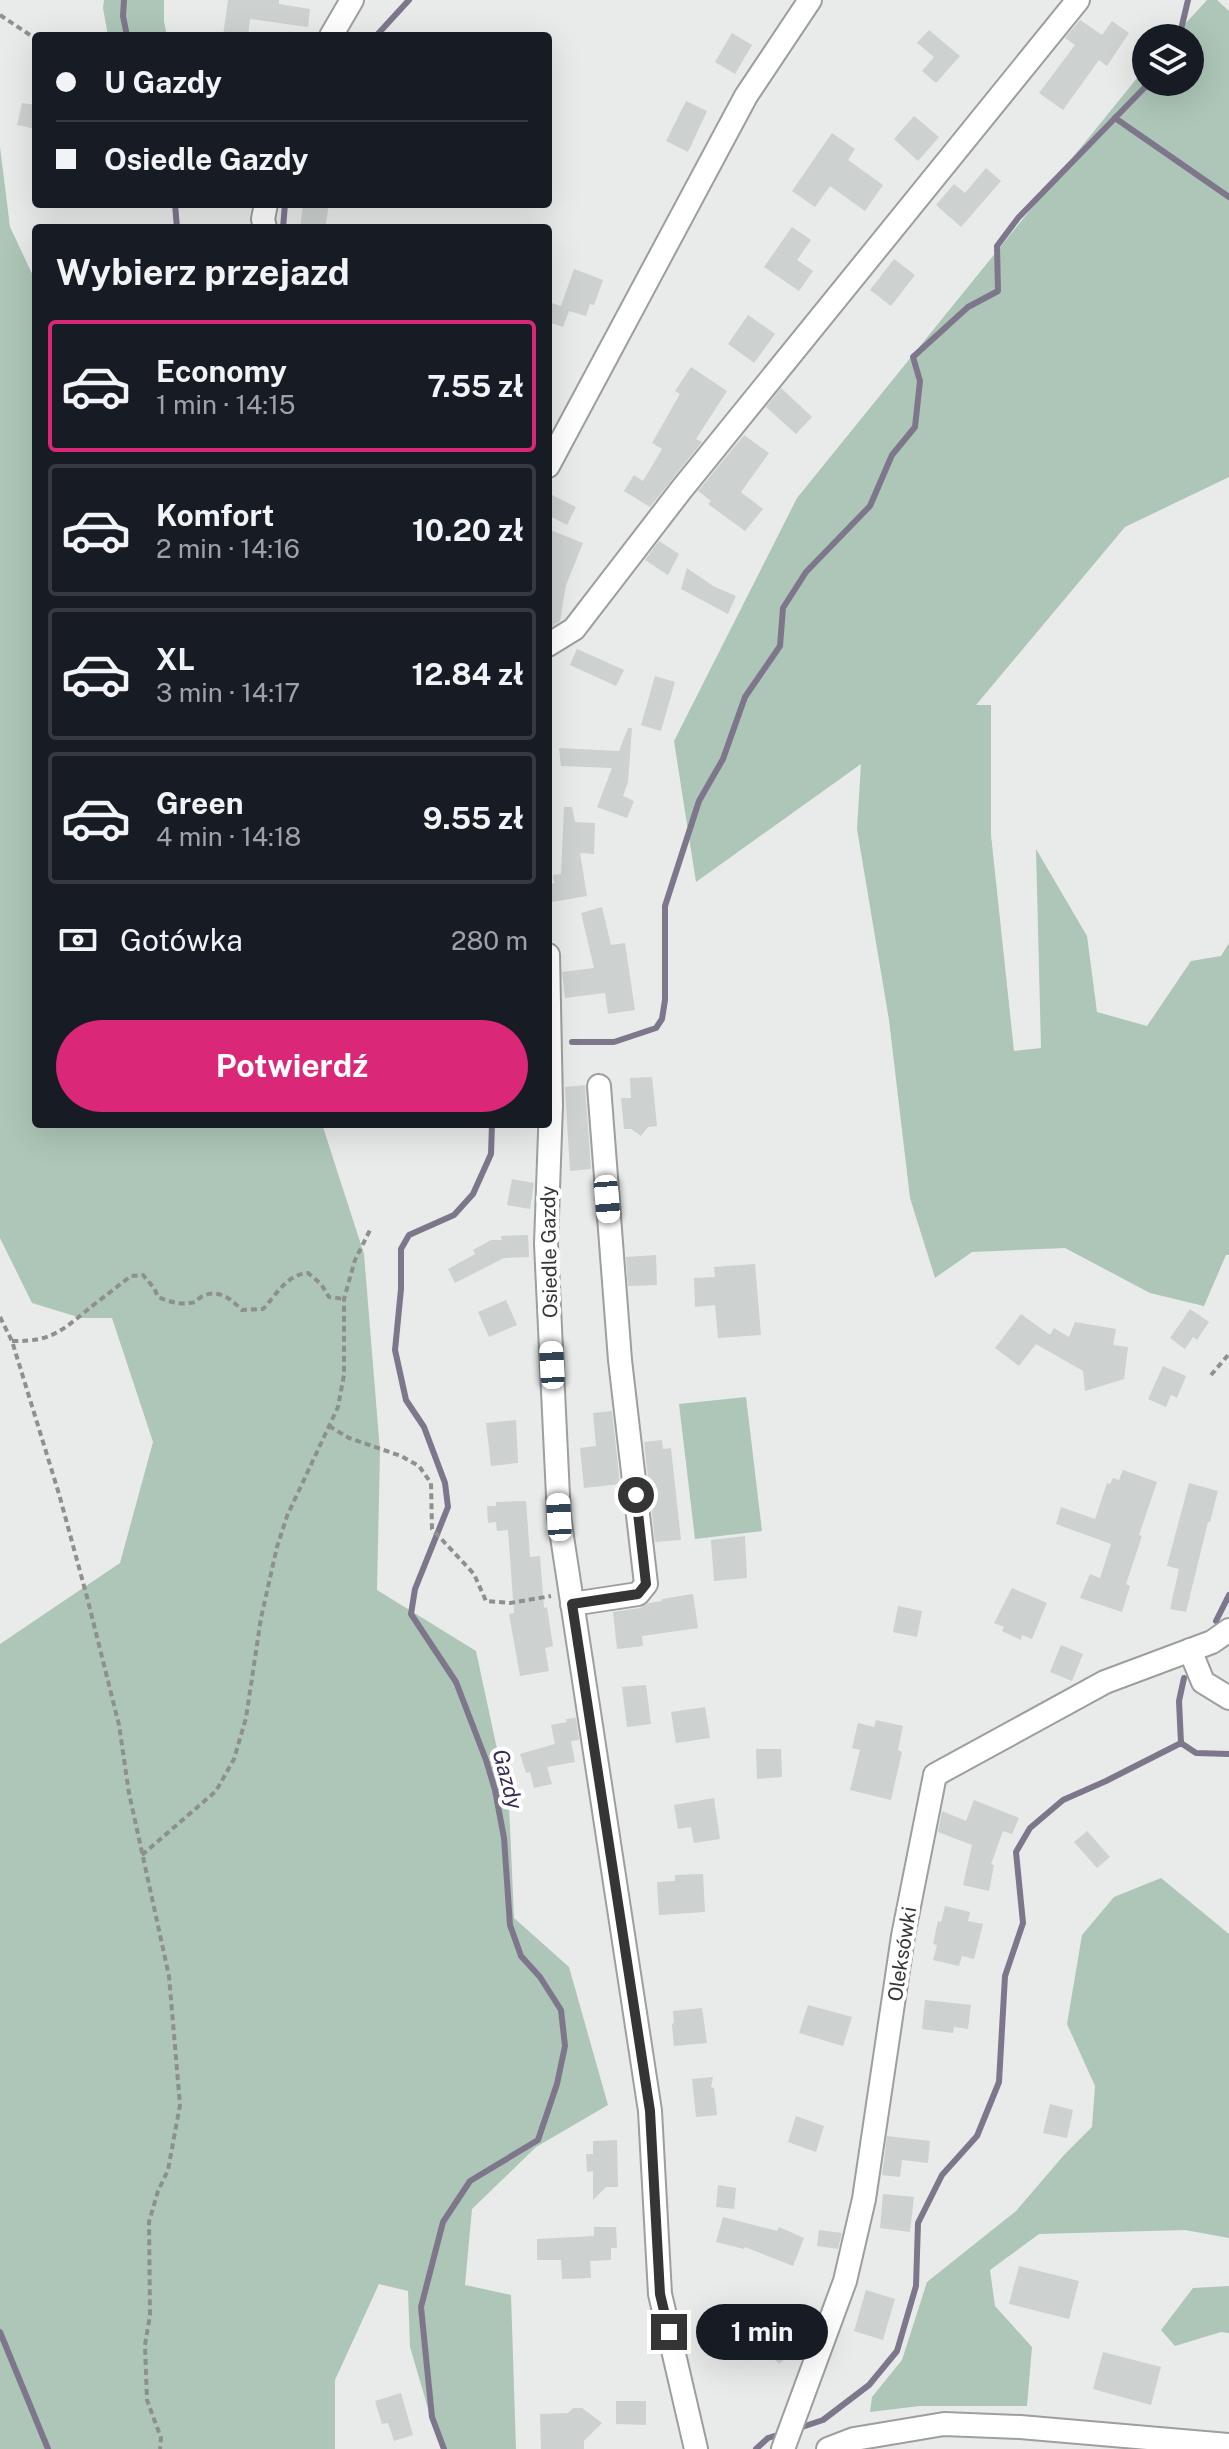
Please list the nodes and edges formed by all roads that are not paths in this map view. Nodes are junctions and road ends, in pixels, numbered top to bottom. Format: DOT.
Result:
graph roads {
  1 [pos="352,0"];
  2 [pos="810,0"];
  3 [pos="1078,0"];
  4 [pos="333,32"];
  5 [pos="552,459"];
  6 [pos="552,643"];
  7 [pos="599,1086"];
  8 [pos="550,1128"];
  9 [pos="572,1604"];
  10 [pos="1229,1630"];
  11 [pos="1190,1650"];
  12 [pos="1229,1698"];
  13 [pos="1229,2445"];
  14 [pos="696,2449"];
  15 [pos="783,2449"];
  16 [pos="828,2449"];
  1 -- 4 [label="street"];
  2 -- 5 [label="street"];
  3 -- 6 [label="street"];
  7 -- 9 [label="street"];
  8 -- 9 [label="street, Osiedle Gazdy"];
  9 -- 14 [label="street, Osiedle Gazdy"];
  10 -- 11 [label="street, Oleksówki"];
  11 -- 12 [label="street"];
  11 -- 15 [label="street, Oleksówki"];
  13 -- 16 [label="street"];
}
